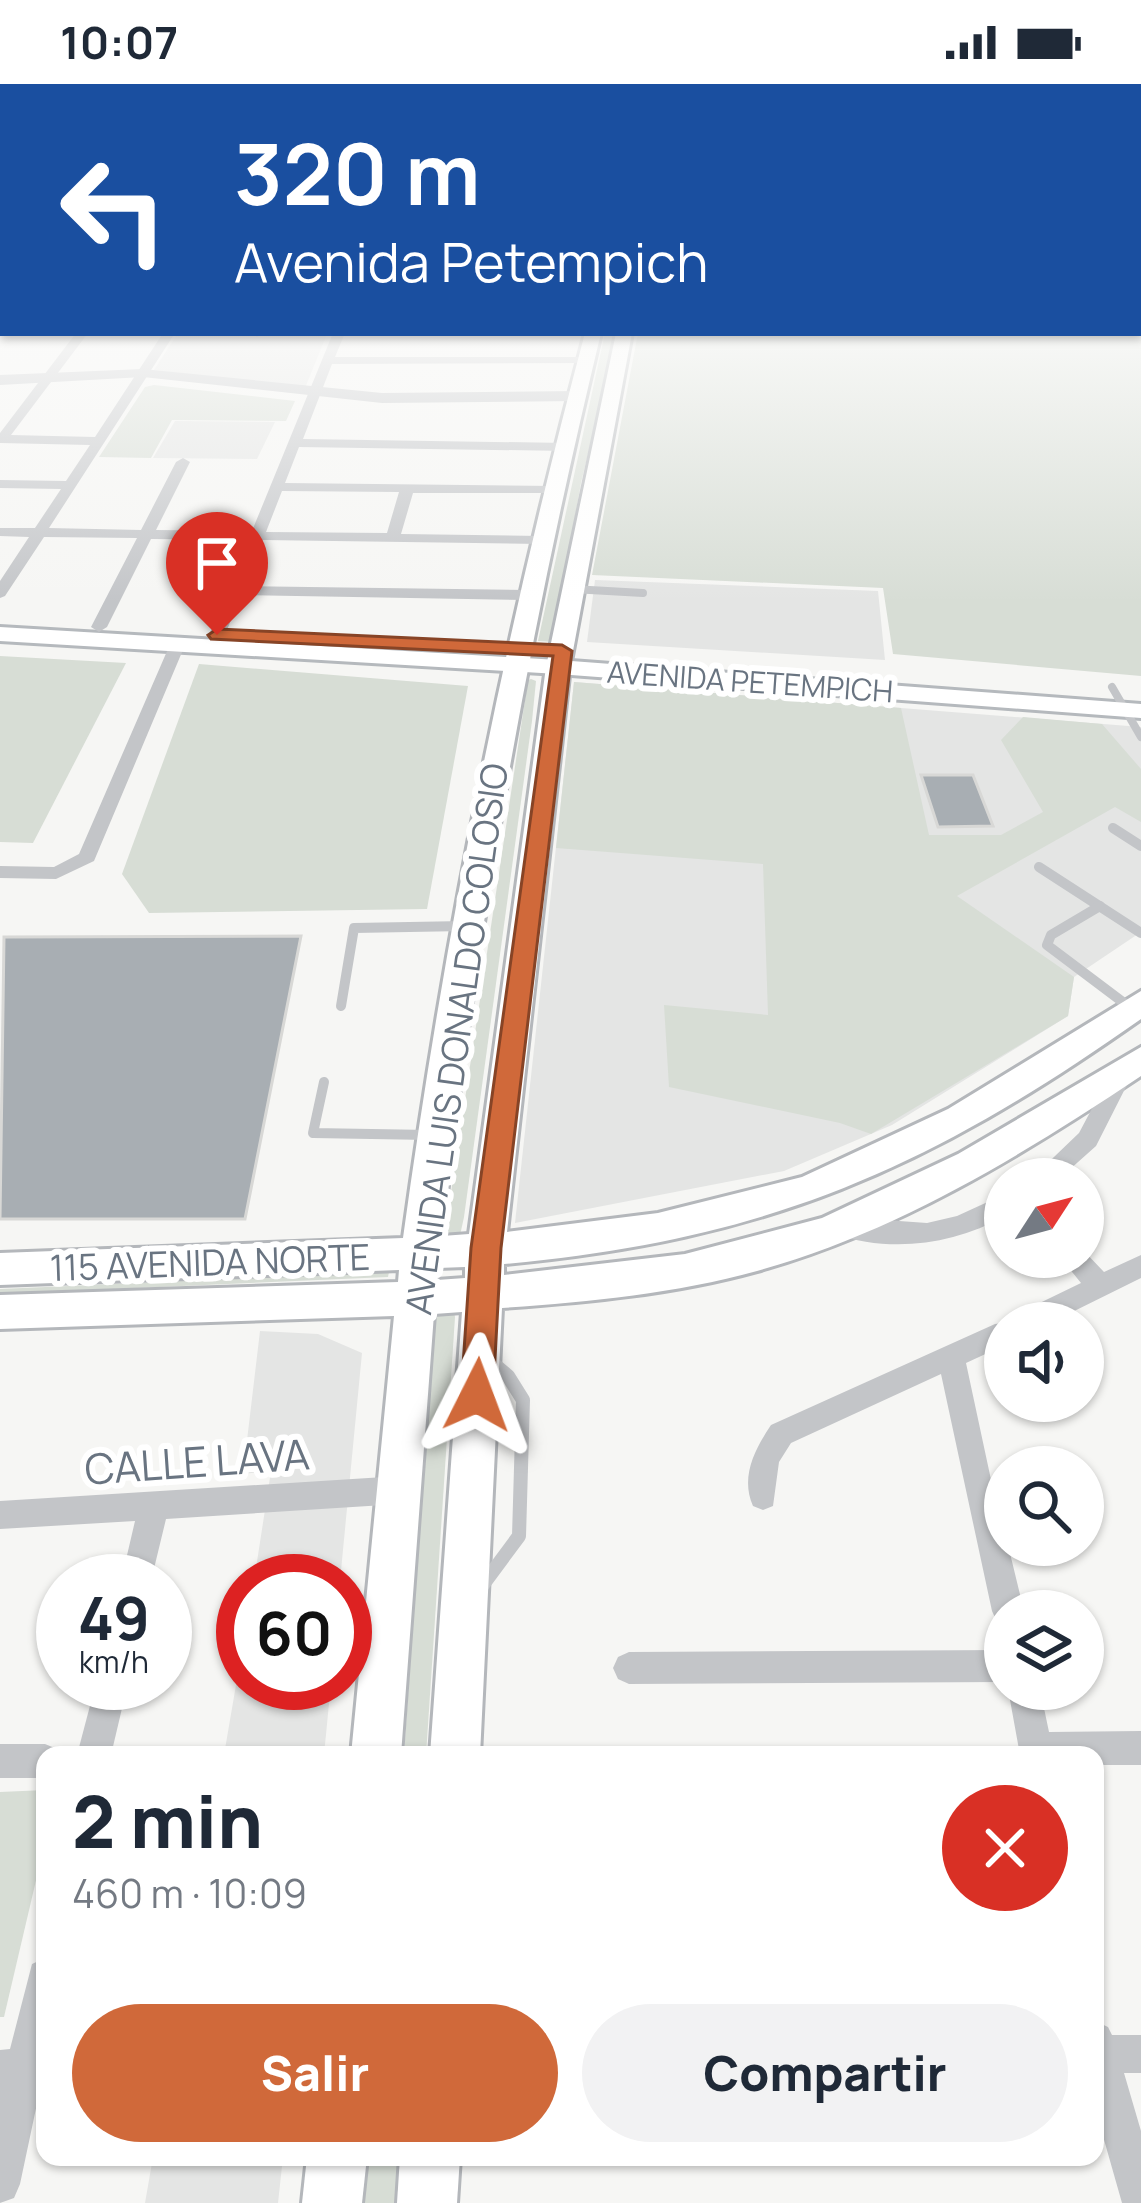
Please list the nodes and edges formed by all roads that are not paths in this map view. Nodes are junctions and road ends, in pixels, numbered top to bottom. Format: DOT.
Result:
graph roads {
  1 [pos="28,405"];
  2 [pos="122,405"];
  3 [pos="310,405"];
  4 [pos="575,405"];
  5 [pos="609,405"];
  6 [pos="1,439"];
  7 [pos="97,441"];
  8 [pos="293,443"];
  9 [pos="567,447"];
  10 [pos="183,462"];
  11 [pos="0,484"];
  12 [pos="68,484"];
  13 [pos="274,487"];
  14 [pos="407,490"];
  15 [pos="553,490"];
  16 [pos="0,532"];
  17 [pos="39,533"];
  18 [pos="147,535"];
  19 [pos="256,535"];
  20 [pos="393,537"];
  21 [pos="540,540"];
  22 [pos="572,589"];
  23 [pos="233,590"];
  24 [pos="0,593"];
  25 [pos="643,593"];
  26 [pos="529,595"];
  27 [pos="0,621"];
  28 [pos="99,627"];
  29 [pos="0,634"];
  30 [pos="217,635"];
  31 [pos="176,645"];
  32 [pos="560,659"];
  33 [pos="515,660"];
  34 [pos="1129,699"];
  35 [pos="1141,736"];
  36 [pos="1112,828"];
  37 [pos="1141,846"];
  38 [pos="1039,867"];
  39 [pos="0,872"];
  40 [pos="1100,906"];
  41 [pos="466,926"];
  42 [pos="1141,933"];
  43 [pos="340,1006"];
  44 [pos="1136,1006"];
  45 [pos="1132,1065"];
  46 [pos="324,1082"];
  47 [pos="438,1135"];
  48 [pos="1067,1158"];
  49 [pos="984,1216"];
  50 [pos="843,1226"];
  51 [pos="486,1248"];
  52 [pos="420,1254"];
  53 [pos="1141,1266"];
  54 [pos="0,1269"];
  55 [pos="1093,1278"];
  56 [pos="1101,1286"];
  57 [pos="483,1294"];
  58 [pos="416,1299"];
  59 [pos="1068,1302"];
  60 [pos="0,1312"];
  61 [pos="984,1342"];
  62 [pos="951,1358"];
  63 [pos="400,1490"];
  64 [pos="763,1496"];
  65 [pos="154,1506"];
  66 [pos="0,1515"];
  67 [pos="142,1554"];
  68 [pos="1004,1590"];
  69 [pos="984,1666"];
  70 [pos="629,1668"];
  71 [pos="105,1710"];
  72 [pos="1028,1710"];
  73 [pos="96,1746"];
  74 [pos="377,1746"];
  75 [pos="456,1746"];
  76 [pos="1035,1746"];
  77 [pos="1141,1748"];
  78 [pos="1104,1749"];
  79 [pos="0,1761"];
  80 [pos="36,1761"];
  81 [pos="36,2002"];
  82 [pos="1104,2048"];
  83 [pos="1141,2054"];
  84 [pos="12,2069"];
  85 [pos="1104,2074"];
  86 [pos="336,2166"];
  87 [pos="429,2166"];
  88 [pos="0,2184"];
  89 [pos="1141,2199"];
  90 [pos="332,2203"];
  91 [pos="427,2203"];
  1 -- 6 [label="street"];
  2 -- 7 [label="street"];
  3 -- 8 [label="street"];
  4 -- 9 [label="main road, AVENIDA LUIS DONALDO COLOSIO"];
  5 -- 22 [label="main road, AVENIDA LUIS DONALDO COLOSIO"];
  6 -- 7 [label="street"];
  7 -- 12 [label="street"];
  8 -- 9 [label="street"];
  8 -- 13 [label="street"];
  9 -- 15 [label="main road, AVENIDA LUIS DONALDO COLOSIO"];
  10 -- 18 [label="street"];
  11 -- 12 [label="street"];
  12 -- 17 [label="street"];
  13 -- 14 [label="street"];
  13 -- 19 [label="street"];
  14 -- 15 [label="street"];
  14 -- 20 [label="street"];
  15 -- 21 [label="main road, AVENIDA LUIS DONALDO COLOSIO"];
  16 -- 17 [label="street"];
  17 -- 18 [label="street"];
  17 -- 24 [label="street"];
  18 -- 19 [label="street"];
  18 -- 28 [label="street"];
  19 -- 20 [label="street"];
  19 -- 23 [label="street"];
  20 -- 21 [label="street"];
  21 -- 26 [label="main road, AVENIDA LUIS DONALDO COLOSIO"];
  22 -- 25 [label="lane"];
  22 -- 32 [label="main road, AVENIDA LUIS DONALDO COLOSIO"];
  23 -- 26 [label="street"];
  23 -- 30 [label="street"];
  26 -- 33 [label="main road, AVENIDA LUIS DONALDO COLOSIO"];
  27 -- 28 [label="main road, AVENIDA PETEMPICH"];
  28 -- 30 [label="main road, AVENIDA PETEMPICH"];
  29 -- 31 [label="main road, AVENIDA PETEMPICH"];
  30 -- 33 [label="main road, AVENIDA PETEMPICH"];
  31 -- 33 [label="main road, AVENIDA PETEMPICH"];
  31 -- 39 [label="street"];
  32 -- 33 [label="main road, AVENIDA PETEMPICH"];
  32 -- 34 [label="main road, AVENIDA PETEMPICH"];
  32 -- 51 [label="main road, AVENIDA LUIS DONALDO COLOSIO"];
  33 -- 41 [label="main road, AVENIDA LUIS DONALDO COLOSIO"];
  34 -- 35 [label="lane"];
  36 -- 37 [label="lane"];
  38 -- 40 [label="lane"];
  40 -- 42 [label="lane"];
  40 -- 44 [label="lane"];
  41 -- 43 [label="lane"];
  41 -- 47 [label="main road, AVENIDA LUIS DONALDO COLOSIO"];
  44 -- 51 [label="main road"];
  45 -- 48 [label="street"];
  45 -- 50 [label="main road"];
  46 -- 47 [label="lane"];
  47 -- 52 [label="main road, AVENIDA LUIS DONALDO COLOSIO"];
  49 -- 50 [label="street"];
  50 -- 57 [label="main road"];
  51 -- 52 [label="main road, 115 AVENIDA NORTE"];
  51 -- 57 [label="main road, AVENIDA LUIS DONALDO COLOSIO"];
  52 -- 54 [label="main road, 115 AVENIDA NORTE"];
  52 -- 58 [label="main road, AVENIDA LUIS DONALDO COLOSIO"];
  53 -- 56 [label="street"];
  55 -- 56 [label="street"];
  56 -- 59 [label="street"];
  57 -- 58 [label="main road, 115 AVENIDA NORTE"];
  57 -- 75 [label="main road, AVENIDA LUIS DONALDO COLOSIO"];
  58 -- 60 [label="main road, 115 AVENIDA NORTE"];
  58 -- 63 [label="main road, AVENIDA LUIS DONALDO COLOSIO"];
  61 -- 62 [label="street"];
  62 -- 64 [label="street"];
  62 -- 68 [label="street"];
  63 -- 65 [label="street, CALLE LAVA"];
  63 -- 74 [label="main road, AVENIDA LUIS DONALDO COLOSIO"];
  65 -- 66 [label="street, CALLE LAVA"];
  65 -- 67 [label="street"];
  69 -- 70 [label="street"];
  71 -- 73 [label="street"];
  72 -- 76 [label="street"];
  77 -- 78 [label="street"];
  79 -- 80 [label="street"];
  81 -- 84 [label="street"];
  82 -- 83 [label="street"];
  84 -- 88 [label="street"];
  85 -- 89 [label="street"];
  86 -- 90 [label="main road"];
  87 -- 91 [label="main road"];
}
